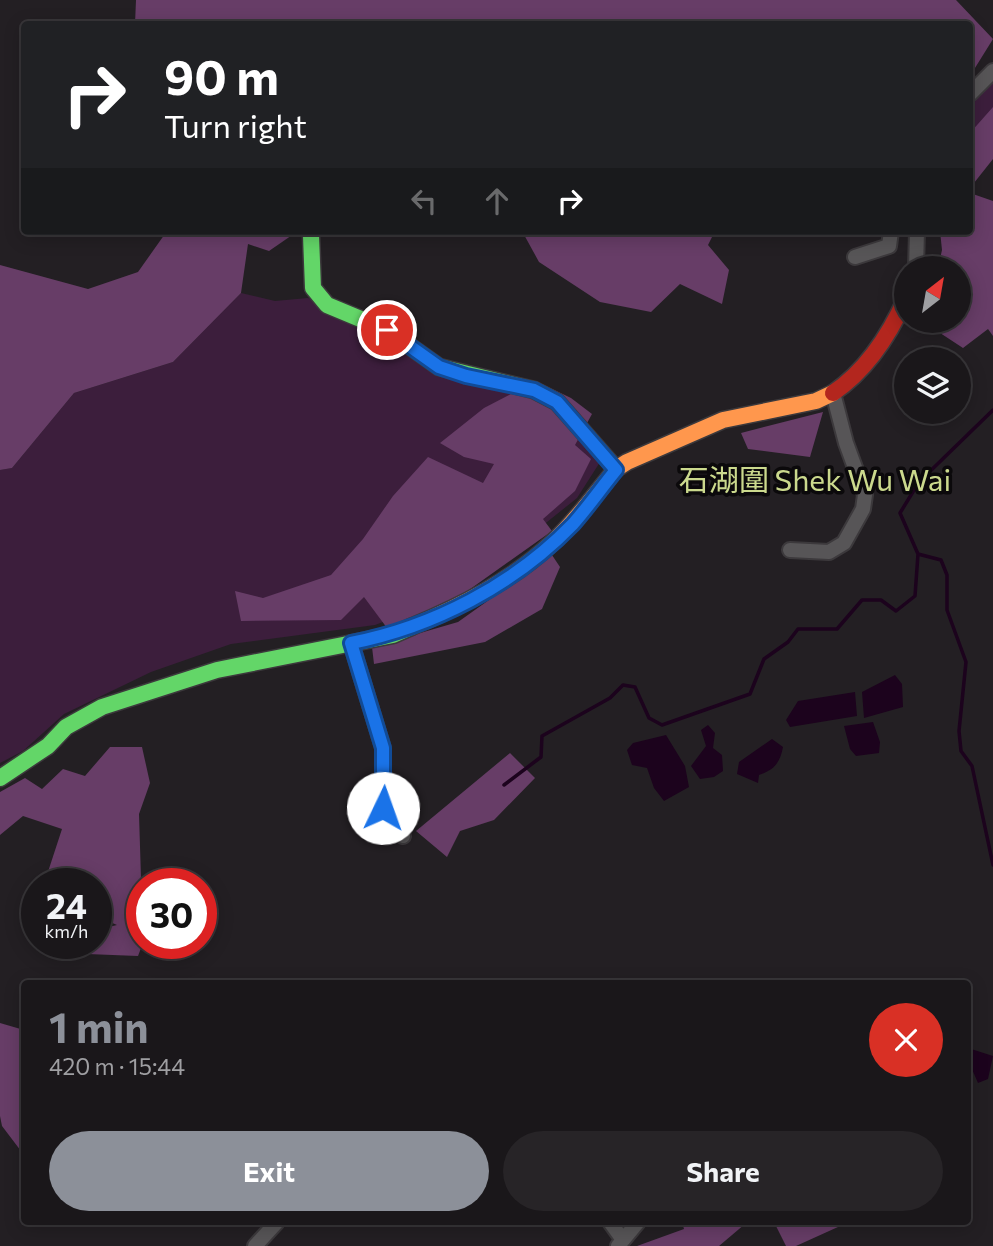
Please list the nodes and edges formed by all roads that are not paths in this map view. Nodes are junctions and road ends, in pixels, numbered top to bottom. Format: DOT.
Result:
graph roads {
  1 [pos="993,71"];
  2 [pos="973,91"];
  3 [pos="890,235"];
  4 [pos="917,235"];
  5 [pos="311,236"];
  6 [pos="916,256"];
  7 [pos="855,257"];
  8 [pos="894,320"];
  9 [pos="832,393"];
  10 [pos="616,470"];
  11 [pos="790,550"];
  12 [pos="351,643"];
  13 [pos="0,778"];
  14 [pos="403,836"];
  15 [pos="274,1225"];
  16 [pos="611,1225"];
  17 [pos="635,1225"];
  18 [pos="620,1243"];
  19 [pos="255,1246"];
  1 -- 2 [label="street"];
  3 -- 7 [label="street"];
  4 -- 6 [label="street"];
  5 -- 10 [label="street"];
  8 -- 9 [label="street"];
  9 -- 10 [label="street"];
  9 -- 11 [label="street"];
  10 -- 12 [label="street"];
  12 -- 13 [label="street"];
  12 -- 14 [label="street"];
  15 -- 19 [label="street"];
  16 -- 18 [label="street"];
  17 -- 18 [label="street"];
}
